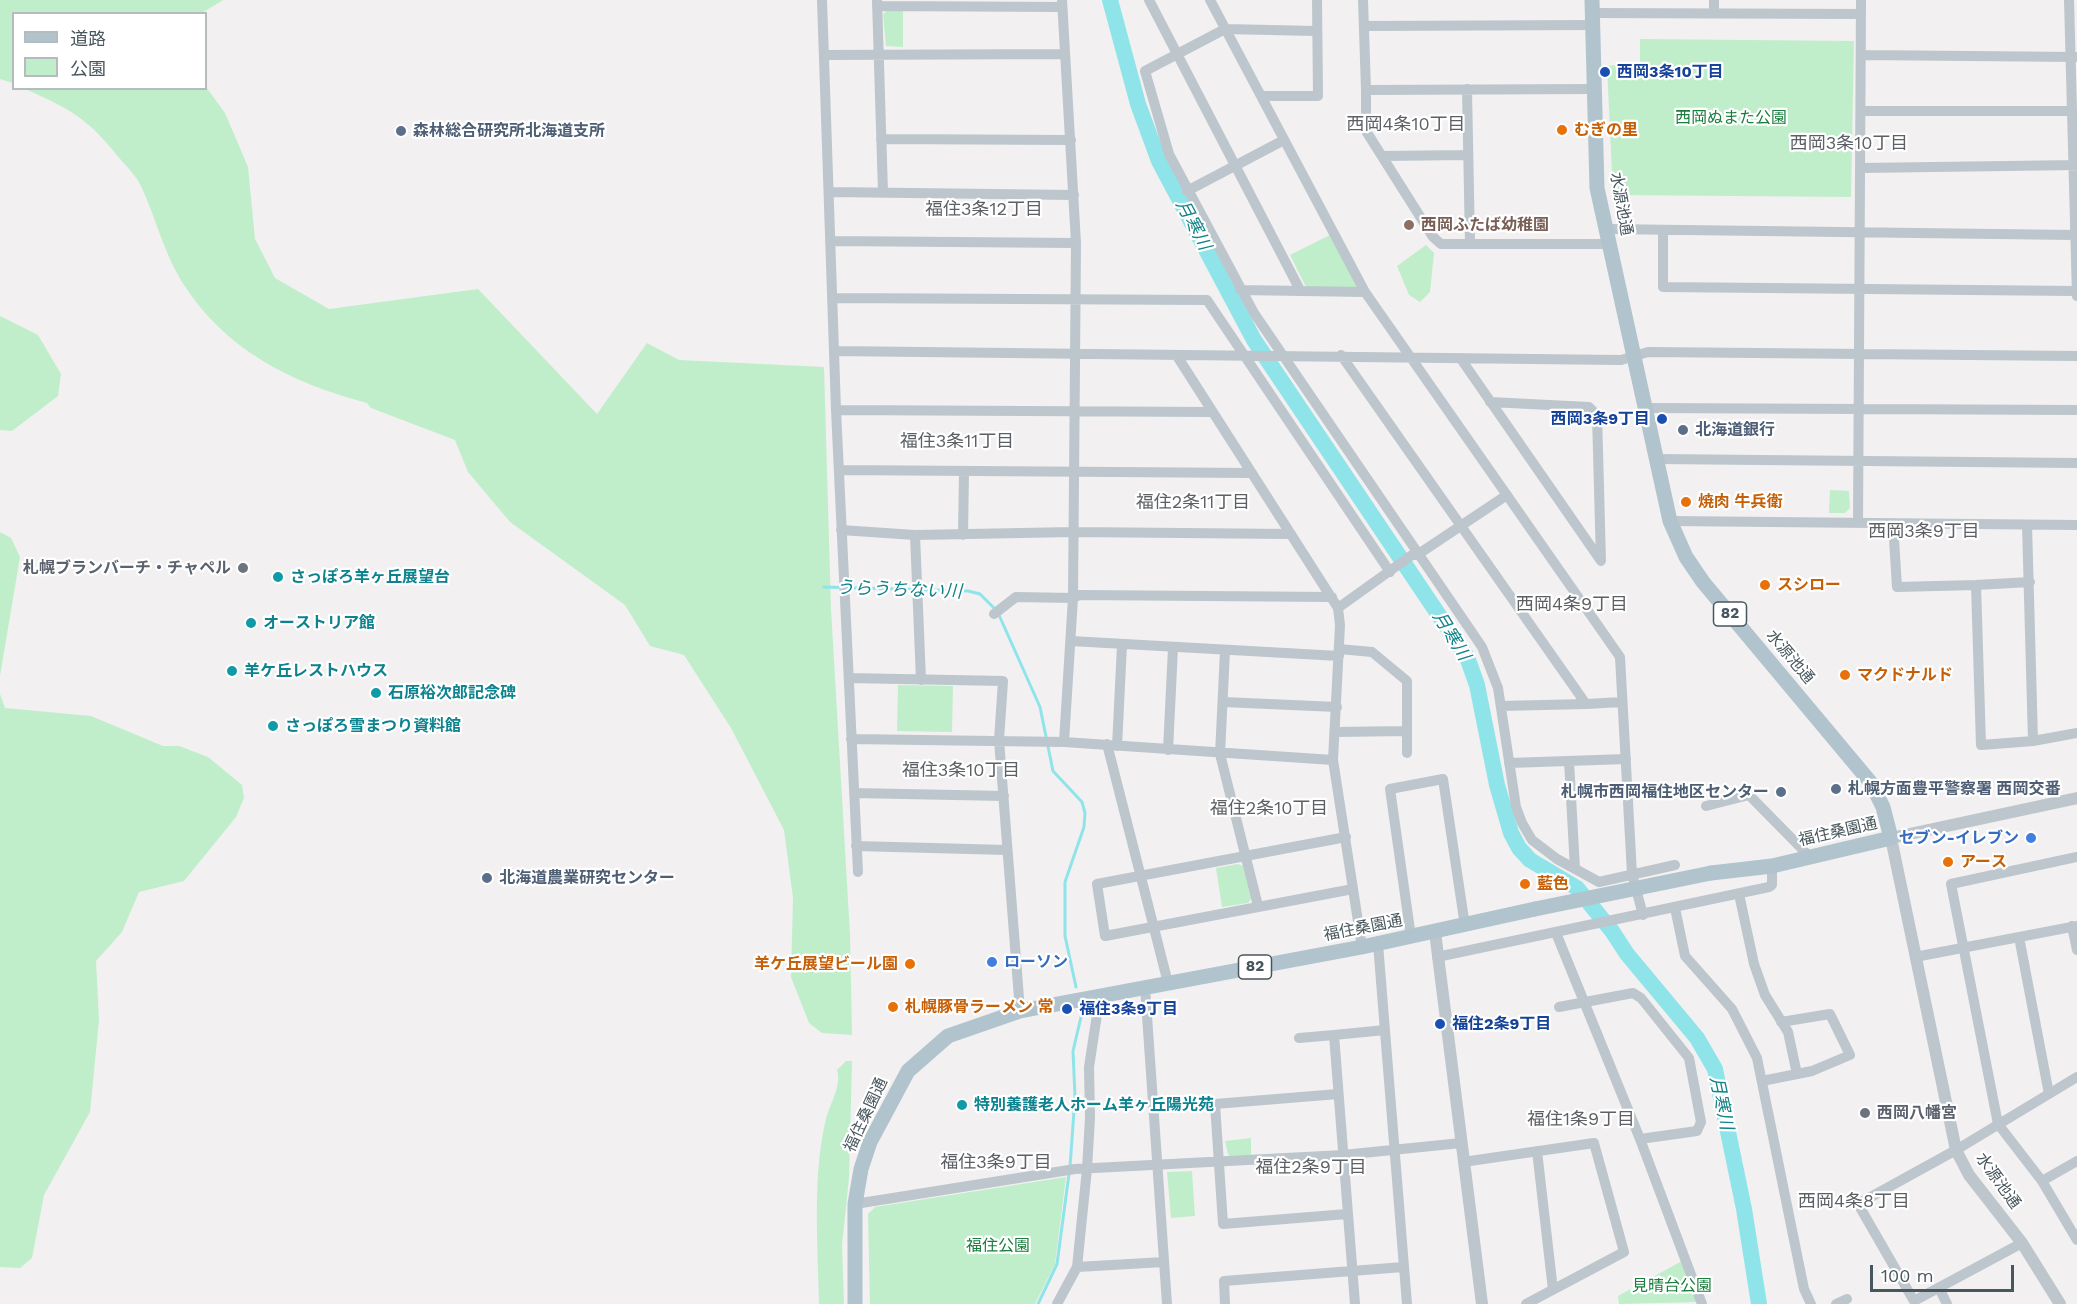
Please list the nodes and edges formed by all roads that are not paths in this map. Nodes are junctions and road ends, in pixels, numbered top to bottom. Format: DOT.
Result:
graph roads {
  1 [pos="822,0"];
  2 [pos="1149,0"];
  3 [pos="1210,0"];
  4 [pos="1317,0"];
  5 [pos="1363,0"];
  6 [pos="1714,0"];
  7 [pos="1861,0"];
  8 [pos="2069,0"];
  9 [pos="877,3"];
  10 [pos="1062,3"];
  11 [pos="1714,12"];
  12 [pos="1592,13"];
  13 [pos="1861,14"];
  14 [pos="1364,26"];
  15 [pos="1226,29"];
  16 [pos="1317,31"];
  17 [pos="877,53"];
  18 [pos="1176,53"];
  19 [pos="1065,54"];
  20 [pos="824,55"];
  21 [pos="1862,55"];
  22 [pos="2074,57"];
  23 [pos="1467,89"];
  24 [pos="1594,89"];
  25 [pos="1366,90"];
  26 [pos="1261,96"];
  27 [pos="1862,111"];
  28 [pos="2072,111"];
  29 [pos="881,140"];
  30 [pos="1071,140"];
  31 [pos="1284,140"];
  32 [pos="1467,154"];
  33 [pos="1382,156"];
  34 [pos="1235,165"];
  35 [pos="2075,165"];
  36 [pos="1861,168"];
  37 [pos="1187,191"];
  38 [pos="829,192"];
  39 [pos="883,192"];
  40 [pos="1074,195"];
  41 [pos="2075,213"];
  42 [pos="1663,231"];
  43 [pos="1860,231"];
  44 [pos="2074,235"];
  45 [pos="1607,237"];
  46 [pos="830,241"];
  47 [pos="1076,243"];
  48 [pos="1470,244"];
  49 [pos="1240,290"];
  50 [pos="1300,290"];
  51 [pos="1860,290"];
  52 [pos="1365,292"];
  53 [pos="2076,294"];
  54 [pos="832,298"];
  55 [pos="1076,299"];
  56 [pos="834,351"];
  57 [pos="1859,354"];
  58 [pos="1075,355"];
  59 [pos="1341,355"];
  60 [pos="1177,356"];
  61 [pos="2077,356"];
  62 [pos="1249,357"];
  63 [pos="1281,357"];
  64 [pos="1634,357"];
  65 [pos="1412,358"];
  66 [pos="1461,359"];
  67 [pos="1490,402"];
  68 [pos="1646,408"];
  69 [pos="1858,409"];
  70 [pos="836,410"];
  71 [pos="2077,410"];
  72 [pos="1075,412"];
  73 [pos="1212,412"];
  74 [pos="1657,459"];
  75 [pos="1858,461"];
  76 [pos="2077,463"];
  77 [pos="838,470"];
  78 [pos="964,472"];
  79 [pos="1074,472"];
  80 [pos="1252,473"];
  81 [pos="1507,495"];
  82 [pos="1670,521"];
  83 [pos="1858,523"];
  84 [pos="1893,524"];
  85 [pos="1461,525"];
  86 [pos="2027,525"];
  87 [pos="2077,525"];
  88 [pos="841,530"];
  89 [pos="1074,532"];
  90 [pos="1291,534"];
  91 [pos="915,535"];
  92 [pos="963,535"];
  93 [pos="1414,555"];
  94 [pos="1392,570"];
  95 [pos="2030,582"];
  96 [pos="1976,585"];
  97 [pos="1332,597"];
  98 [pos="1073,598"];
  99 [pos="1338,608"];
  100 [pos="998,611"];
  101 [pos="1071,641"];
  102 [pos="1122,645"];
  103 [pos="1173,648"];
  104 [pos="1225,651"];
  105 [pos="1339,653"];
  106 [pos="849,678"];
  107 [pos="921,680"];
  108 [pos="1223,702"];
  109 [pos="1622,702"];
  110 [pos="1586,704"];
  111 [pos="1501,706"];
  112 [pos="1337,707"];
  113 [pos="1407,731"];
  114 [pos="1336,732"];
  115 [pos="2077,733"];
  116 [pos="851,739"];
  117 [pos="999,740"];
  118 [pos="2033,741"];
  119 [pos="1059,742"];
  120 [pos="1112,745"];
  121 [pos="1168,750"];
  122 [pos="1407,753"];
  123 [pos="1220,754"];
  124 [pos="1626,759"];
  125 [pos="1333,760"];
  126 [pos="1569,761"];
  127 [pos="1509,763"];
  128 [pos="854,794"];
  129 [pos="1004,796"];
  130 [pos="2077,798"];
  131 [pos="1706,807"];
  132 [pos="1346,837"];
  133 [pos="1891,838"];
  134 [pos="856,846"];
  135 [pos="1007,850"];
  136 [pos="1246,856"];
  137 [pos="2077,857"];
  138 [pos="1811,858"];
  139 [pos="1675,865"];
  140 [pos="1772,866"];
  141 [pos="1575,869"];
  142 [pos="858,872"];
  143 [pos="1632,873"];
  144 [pos="1142,876"];
  145 [pos="1353,889"];
  146 [pos="1739,894"];
  147 [pos="1258,906"];
  148 [pos="1675,908"];
  149 [pos="1643,915"];
  150 [pos="1154,926"];
  151 [pos="1465,926"];
  152 [pos="2075,926"];
  153 [pos="1435,932"];
  154 [pos="1556,933"];
  155 [pos="1411,937"];
  156 [pos="2019,937"];
  157 [pos="1378,944"];
  158 [pos="1362,947"];
  159 [pos="1964,947"];
  160 [pos="2077,950"];
  161 [pos="1437,957"];
  162 [pos="1915,957"];
  163 [pos="1168,983"];
  164 [pos="1145,987"];
  165 [pos="1100,994"];
  166 [pos="1584,1002"];
  167 [pos="1560,1007"];
  168 [pos="1020,1011"];
  169 [pos="1780,1022"];
  170 [pos="1384,1030"];
  171 [pos="1334,1035"];
  172 [pos="1299,1038"];
  173 [pos="1797,1074"];
  174 [pos="2077,1077"];
  175 [pos="1762,1081"];
  176 [pos="1338,1094"];
  177 [pos="2049,1094"];
  178 [pos="1998,1124"];
  179 [pos="1640,1139"];
  180 [pos="1461,1143"];
  181 [pos="1956,1150"];
  182 [pos="1394,1151"];
  183 [pos="1537,1151"];
  184 [pos="1343,1155"];
  185 [pos="1218,1161"];
  186 [pos="2077,1161"];
  187 [pos="1463,1162"];
  188 [pos="1157,1164"];
  189 [pos="1088,1169"];
  190 [pos="2042,1181"];
  191 [pos="855,1204"];
  192 [pos="1347,1214"];
  193 [pos="2077,1240"];
  194 [pos="2022,1242"];
  195 [pos="1164,1262"];
  196 [pos="1077,1267"];
  197 [pos="1403,1267"];
  198 [pos="1352,1272"];
  199 [pos="1939,1288"];
  200 [pos="1553,1290"];
  201 [pos="1847,1299"];
  202 [pos="855,1304"];
  203 [pos="1057,1304"];
  204 [pos="1167,1304"];
  205 [pos="1225,1304"];
  206 [pos="1355,1304"];
  207 [pos="1407,1304"];
  208 [pos="1482,1304"];
  209 [pos="1526,1304"];
  210 [pos="1702,1304"];
  211 [pos="1810,1304"];
  212 [pos="1836,1304"];
  213 [pos="1947,1304"];
  214 [pos="2060,1304"];
  1 -- 20 [label="street"];
  2 -- 18 [label="street"];
  3 -- 15 [label="street"];
  4 -- 16 [label="street"];
  5 -- 14 [label="street"];
  6 -- 11 [label="street"];
  7 -- 13 [label="street"];
  8 -- 22 [label="street"];
  9 -- 10 [label="street"];
  9 -- 17 [label="street"];
  10 -- 19 [label="street"];
  11 -- 12 [label="street"];
  11 -- 13 [label="street"];
  12 -- 14 [label="street"];
  12 -- 24 [label="main road, 水源池通 / 82"];
  13 -- 21 [label="street"];
  14 -- 25 [label="street"];
  15 -- 16 [label="street"];
  15 -- 18 [label="street"];
  15 -- 26 [label="street"];
  16 -- 26 [label="street"];
  17 -- 19 [label="street"];
  17 -- 20 [label="street"];
  17 -- 29 [label="street"];
  18 -- 34 [label="street"];
  18 -- 37 [label="street"];
  19 -- 30 [label="street"];
  20 -- 38 [label="street"];
  21 -- 22 [label="street"];
  21 -- 27 [label="street"];
  22 -- 28 [label="street"];
  23 -- 24 [label="street"];
  23 -- 25 [label="street"];
  23 -- 32 [label="street"];
  24 -- 45 [label="main road, 水源池通 / 82"];
  25 -- 33 [label="street"];
  26 -- 31 [label="street"];
  27 -- 28 [label="street"];
  27 -- 36 [label="street"];
  28 -- 35 [label="street"];
  29 -- 30 [label="street"];
  29 -- 39 [label="street"];
  30 -- 40 [label="street"];
  31 -- 34 [label="street"];
  31 -- 52 [label="street"];
  32 -- 33 [label="street"];
  32 -- 48 [label="street"];
  33 -- 48 [label="street"];
  34 -- 37 [label="street"];
  34 -- 50 [label="street"];
  35 -- 36 [label="street"];
  35 -- 41 [label="street"];
  36 -- 43 [label="street"];
  37 -- 49 [label="street"];
  38 -- 39 [label="street"];
  38 -- 46 [label="street"];
  39 -- 40 [label="street"];
  40 -- 47 [label="street"];
  41 -- 44 [label="street"];
  42 -- 43 [label="street"];
  42 -- 45 [label="street"];
  42 -- 51 [label="street"];
  43 -- 44 [label="street"];
  43 -- 51 [label="street"];
  44 -- 53 [label="street"];
  45 -- 48 [label="street"];
  45 -- 64 [label="main road, 水源池通 / 82"];
  46 -- 47 [label="street"];
  46 -- 54 [label="street"];
  47 -- 55 [label="street"];
  49 -- 50 [label="street"];
  49 -- 63 [label="street"];
  50 -- 52 [label="street"];
  51 -- 53 [label="street"];
  51 -- 57 [label="street"];
  52 -- 65 [label="street"];
  54 -- 55 [label="street"];
  54 -- 56 [label="street"];
  55 -- 58 [label="street"];
  55 -- 62 [label="street"];
  56 -- 58 [label="street"];
  56 -- 70 [label="street"];
  57 -- 61 [label="street"];
  57 -- 64 [label="street"];
  57 -- 69 [label="street"];
  58 -- 60 [label="street"];
  58 -- 72 [label="street"];
  59 -- 63 [label="street"];
  59 -- 65 [label="street"];
  59 -- 85 [label="street"];
  60 -- 62 [label="street"];
  60 -- 73 [label="street"];
  62 -- 63 [label="street"];
  62 -- 94 [label="street"];
  63 -- 93 [label="street"];
  64 -- 66 [label="street"];
  64 -- 68 [label="main road, 水源池通 / 82"];
  65 -- 66 [label="street"];
  65 -- 81 [label="street"];
  66 -- 67 [label="street"];
  67 -- 67 [label="street"];
  68 -- 69 [label="street"];
  68 -- 74 [label="main road, 水源池通 / 82"];
  69 -- 71 [label="street"];
  69 -- 75 [label="street"];
  70 -- 72 [label="street"];
  70 -- 77 [label="street"];
  72 -- 73 [label="street"];
  72 -- 79 [label="street"];
  73 -- 80 [label="street"];
  74 -- 75 [label="street"];
  74 -- 82 [label="main road, 水源池通 / 82"];
  75 -- 76 [label="street"];
  75 -- 83 [label="street"];
  77 -- 78 [label="street"];
  77 -- 88 [label="street"];
  78 -- 79 [label="street"];
  78 -- 92 [label="street"];
  79 -- 80 [label="street"];
  79 -- 89 [label="street"];
  80 -- 90 [label="street"];
  81 -- 85 [label="street"];
  81 -- 109 [label="street"];
  82 -- 83 [label="street"];
  82 -- 133 [label="main road, 水源池通 / 82"];
  83 -- 84 [label="street"];
  84 -- 86 [label="street"];
  84 -- 96 [label="street"];
  85 -- 93 [label="street"];
  85 -- 110 [label="street"];
  86 -- 87 [label="street"];
  86 -- 95 [label="street"];
  88 -- 91 [label="street"];
  88 -- 106 [label="street"];
  89 -- 90 [label="street"];
  89 -- 92 [label="street"];
  89 -- 98 [label="street"];
  90 -- 97 [label="street"];
  91 -- 92 [label="street"];
  91 -- 107 [label="street"];
  93 -- 94 [label="street"];
  93 -- 111 [label="street"];
  94 -- 99 [label="street"];
  95 -- 96 [label="street"];
  95 -- 118 [label="street"];
  96 -- 118 [label="street"];
  97 -- 98 [label="street"];
  97 -- 99 [label="street"];
  98 -- 100 [label="street"];
  98 -- 101 [label="street"];
  99 -- 105 [label="street"];
  101 -- 102 [label="street"];
  101 -- 119 [label="street"];
  102 -- 103 [label="street"];
  102 -- 120 [label="street"];
  103 -- 104 [label="street"];
  103 -- 121 [label="street"];
  104 -- 105 [label="street"];
  104 -- 108 [label="street"];
  105 -- 112 [label="street"];
  105 -- 113 [label="street"];
  106 -- 107 [label="street"];
  106 -- 116 [label="street"];
  107 -- 117 [label="street"];
  108 -- 112 [label="street"];
  108 -- 123 [label="street"];
  109 -- 110 [label="street"];
  109 -- 124 [label="street"];
  110 -- 111 [label="street"];
  111 -- 127 [label="street"];
  112 -- 114 [label="street"];
  113 -- 114 [label="street"];
  113 -- 122 [label="street"];
  114 -- 125 [label="street"];
  115 -- 118 [label="street"];
  116 -- 117 [label="street"];
  116 -- 128 [label="street"];
  117 -- 119 [label="street"];
  117 -- 129 [label="street"];
  119 -- 120 [label="street"];
  120 -- 121 [label="street"];
  120 -- 144 [label="street"];
  121 -- 123 [label="street"];
  123 -- 125 [label="street"];
  123 -- 136 [label="street"];
  124 -- 126 [label="street"];
  124 -- 143 [label="street"];
  125 -- 132 [label="street"];
  126 -- 127 [label="street"];
  126 -- 141 [label="street"];
  127 -- 141 [label="street"];
  128 -- 129 [label="street"];
  128 -- 134 [label="street"];
  129 -- 135 [label="street"];
  130 -- 133 [label="street, 福住桑園通"];
  131 -- 138 [label="street"];
  132 -- 136 [label="street"];
  132 -- 145 [label="street"];
  133 -- 138 [label="main road, 福住桑園通 / 82"];
  133 -- 162 [label="street, 水源池通"];
  134 -- 135 [label="street"];
  134 -- 142 [label="street"];
  135 -- 168 [label="street"];
  136 -- 144 [label="street"];
  136 -- 147 [label="street"];
  137 -- 159 [label="street"];
  138 -- 140 [label="main road, 福住桑園通 / 82"];
  139 -- 143 [label="street"];
  140 -- 146 [label="street"];
  140 -- 151 [label="main road, 福住桑園通 / 82, bridge"];
  141 -- 143 [label="street"];
  143 -- 149 [label="street"];
  144 -- 150 [label="street"];
  144 -- 150 [label="street"];
  145 -- 147 [label="street"];
  145 -- 158 [label="street"];
  146 -- 148 [label="street"];
  146 -- 169 [label="street"];
  147 -- 150 [label="street"];
  148 -- 149 [label="street"];
  148 -- 175 [label="street"];
  149 -- 154 [label="street"];
  150 -- 163 [label="street"];
  151 -- 153 [label="main road, 福住桑園通 / 82"];
  151 -- 155 [label="street"];
  152 -- 156 [label="street"];
  152 -- 160 [label="street"];
  153 -- 155 [label="main road, 福住桑園通 / 82"];
  153 -- 161 [label="street"];
  154 -- 161 [label="street"];
  154 -- 166 [label="street"];
  155 -- 157 [label="main road, 福住桑園通 / 82"];
  156 -- 159 [label="street"];
  156 -- 177 [label="street"];
  157 -- 158 [label="main road, 福住桑園通 / 82"];
  157 -- 170 [label="street"];
  158 -- 163 [label="main road, 福住桑園通 / 82"];
  159 -- 162 [label="street"];
  159 -- 178 [label="street"];
  161 -- 180 [label="street"];
  162 -- 181 [label="street, 水源池通"];
  163 -- 164 [label="main road, 福住桑園通 / 82"];
  164 -- 165 [label="main road, 福住桑園通 / 82"];
  164 -- 188 [label="street"];
  165 -- 168 [label="main road, 福住桑園通 / 82"];
  165 -- 189 [label="street"];
  166 -- 167 [label="street"];
  166 -- 179 [label="street"];
  166 -- 179 [label="street"];
  168 -- 191 [label="main road, 福住桑園通 / 82"];
  169 -- 173 [label="street"];
  169 -- 173 [label="street"];
  170 -- 171 [label="street"];
  170 -- 182 [label="street"];
  171 -- 172 [label="street"];
  171 -- 176 [label="street"];
  173 -- 175 [label="street"];
  174 -- 177 [label="street"];
  175 -- 211 [label="street"];
  176 -- 184 [label="street"];
  176 -- 185 [label="street"];
  177 -- 178 [label="street"];
  178 -- 181 [label="street"];
  178 -- 190 [label="street"];
  179 -- 210 [label="street"];
  180 -- 182 [label="street"];
  180 -- 187 [label="street"];
  181 -- 194 [label="street, 水源池通"];
  181 -- 199 [label="street"];
  182 -- 184 [label="street"];
  182 -- 197 [label="street"];
  183 -- 187 [label="street"];
  183 -- 200 [label="street"];
  183 -- 200 [label="street"];
  184 -- 185 [label="street"];
  184 -- 192 [label="street"];
  185 -- 188 [label="street"];
  185 -- 192 [label="street"];
  186 -- 190 [label="street"];
  187 -- 208 [label="street"];
  188 -- 189 [label="street"];
  188 -- 195 [label="street"];
  189 -- 191 [label="street"];
  189 -- 196 [label="street"];
  190 -- 193 [label="street"];
  191 -- 202 [label="main road, 福住桑園通 / 82"];
  192 -- 198 [label="street"];
  194 -- 199 [label="street"];
  194 -- 214 [label="street, 水源池通"];
  195 -- 196 [label="street"];
  195 -- 204 [label="street"];
  196 -- 203 [label="street"];
  197 -- 198 [label="street"];
  197 -- 207 [label="street"];
  198 -- 205 [label="street"];
  198 -- 206 [label="street"];
  199 -- 213 [label="street"];
  200 -- 209 [label="street"];
  201 -- 212 [label="street"];
}
